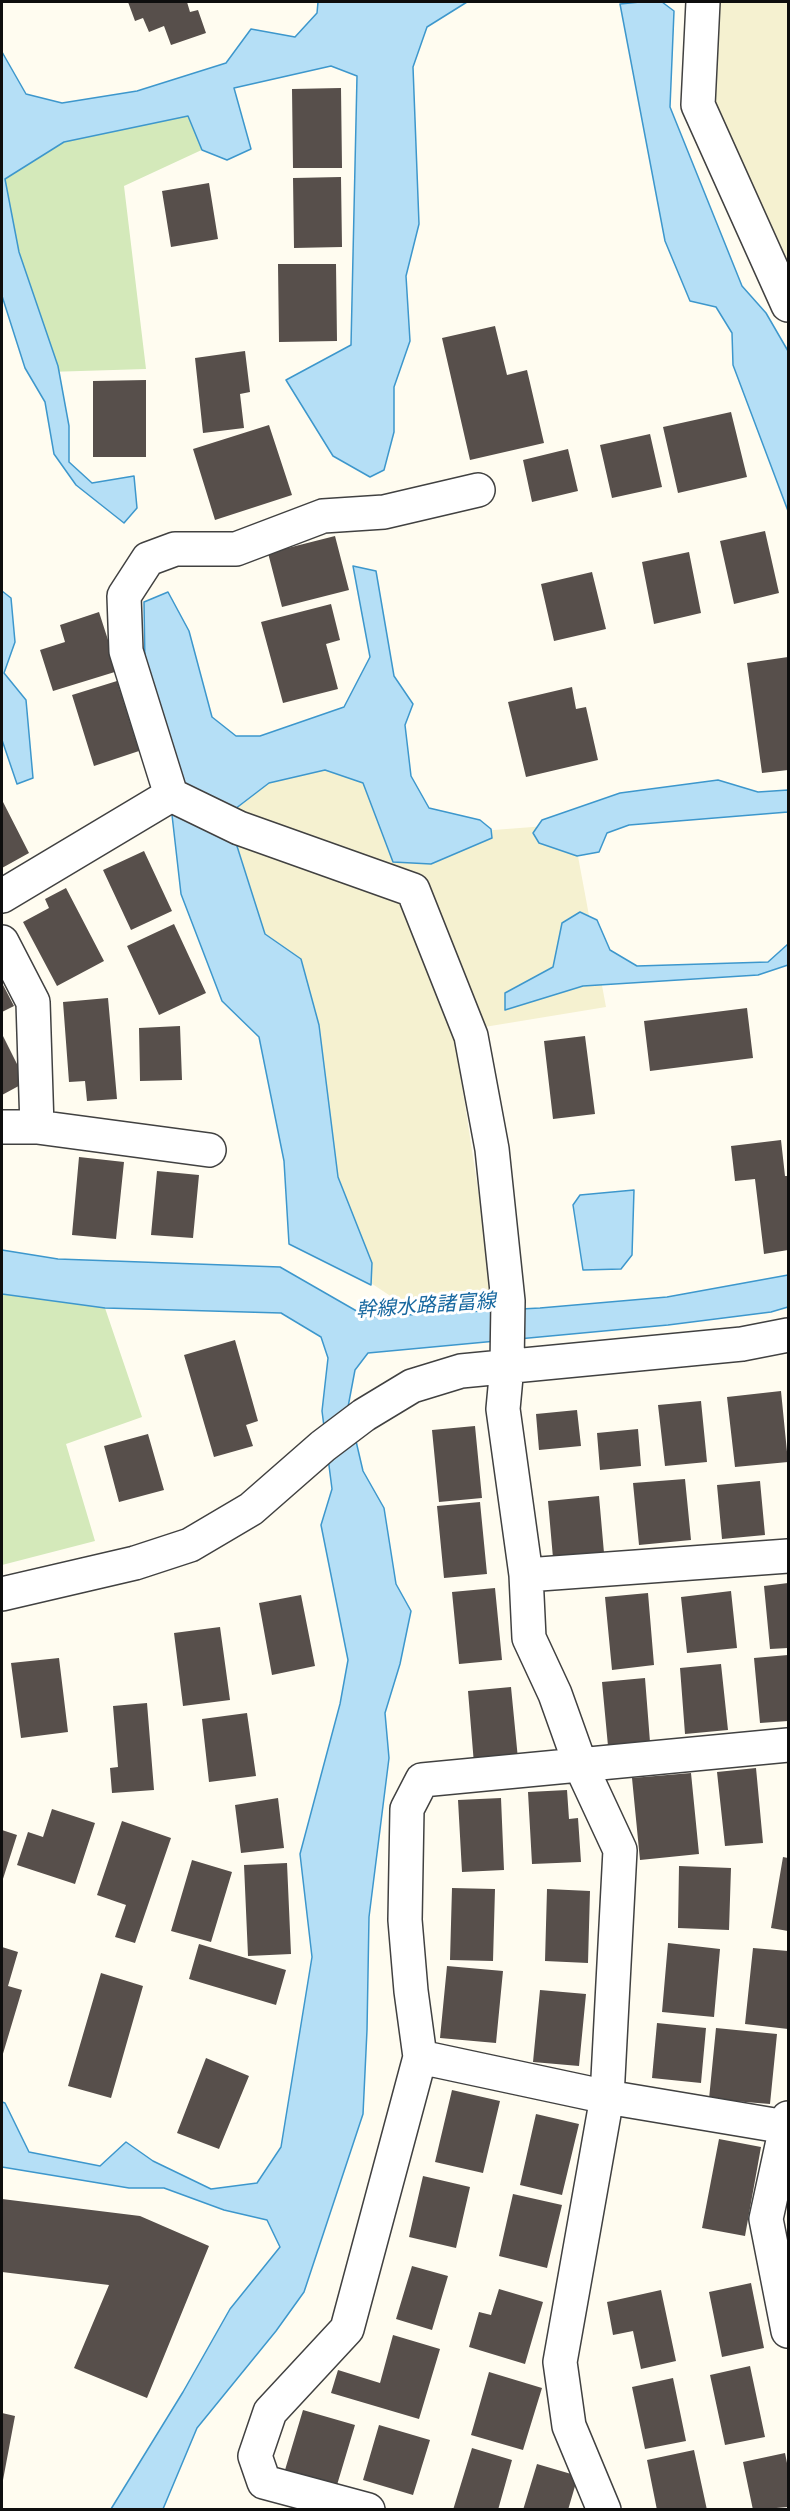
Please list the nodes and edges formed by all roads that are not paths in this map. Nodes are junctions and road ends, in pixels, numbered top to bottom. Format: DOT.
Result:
graph roads {
  1 [pos="703,2"];
  2 [pos="789,305"];
  3 [pos="478,490"];
  4 [pos="171,795"];
  5 [pos="2,896"];
  6 [pos="2,942"];
  7 [pos="2,1127"];
  8 [pos="37,1127"];
  9 [pos="209,1150"];
  10 [pos="789,1335"];
  11 [pos="507,1366"];
  12 [pos="789,1556"];
  13 [pos="526,1575"];
  14 [pos="2,1594"];
  15 [pos="789,1745"];
  16 [pos="580,1764"];
  17 [pos="420,2057"];
  18 [pos="607,2097"];
  19 [pos="787,2123"];
  20 [pos="789,2331"];
  21 [pos="369,2510"];
  22 [pos="604,2510"];
  1 -- 2 [label="street"];
  3 -- 4 [label="street"];
  4 -- 5 [label="street"];
  4 -- 11 [label="street"];
  6 -- 8 [label="street"];
  7 -- 8 [label="street"];
  8 -- 9 [label="street"];
  10 -- 11 [label="street"];
  11 -- 13 [label="street"];
  11 -- 14 [label="street"];
  12 -- 13 [label="street"];
  13 -- 16 [label="street"];
  15 -- 16 [label="street"];
  16 -- 17 [label="street"];
  16 -- 18 [label="street"];
  17 -- 18 [label="street"];
  17 -- 21 [label="street"];
  18 -- 19 [label="street"];
  18 -- 22 [label="street"];
  19 -- 20 [label="street"];
}
